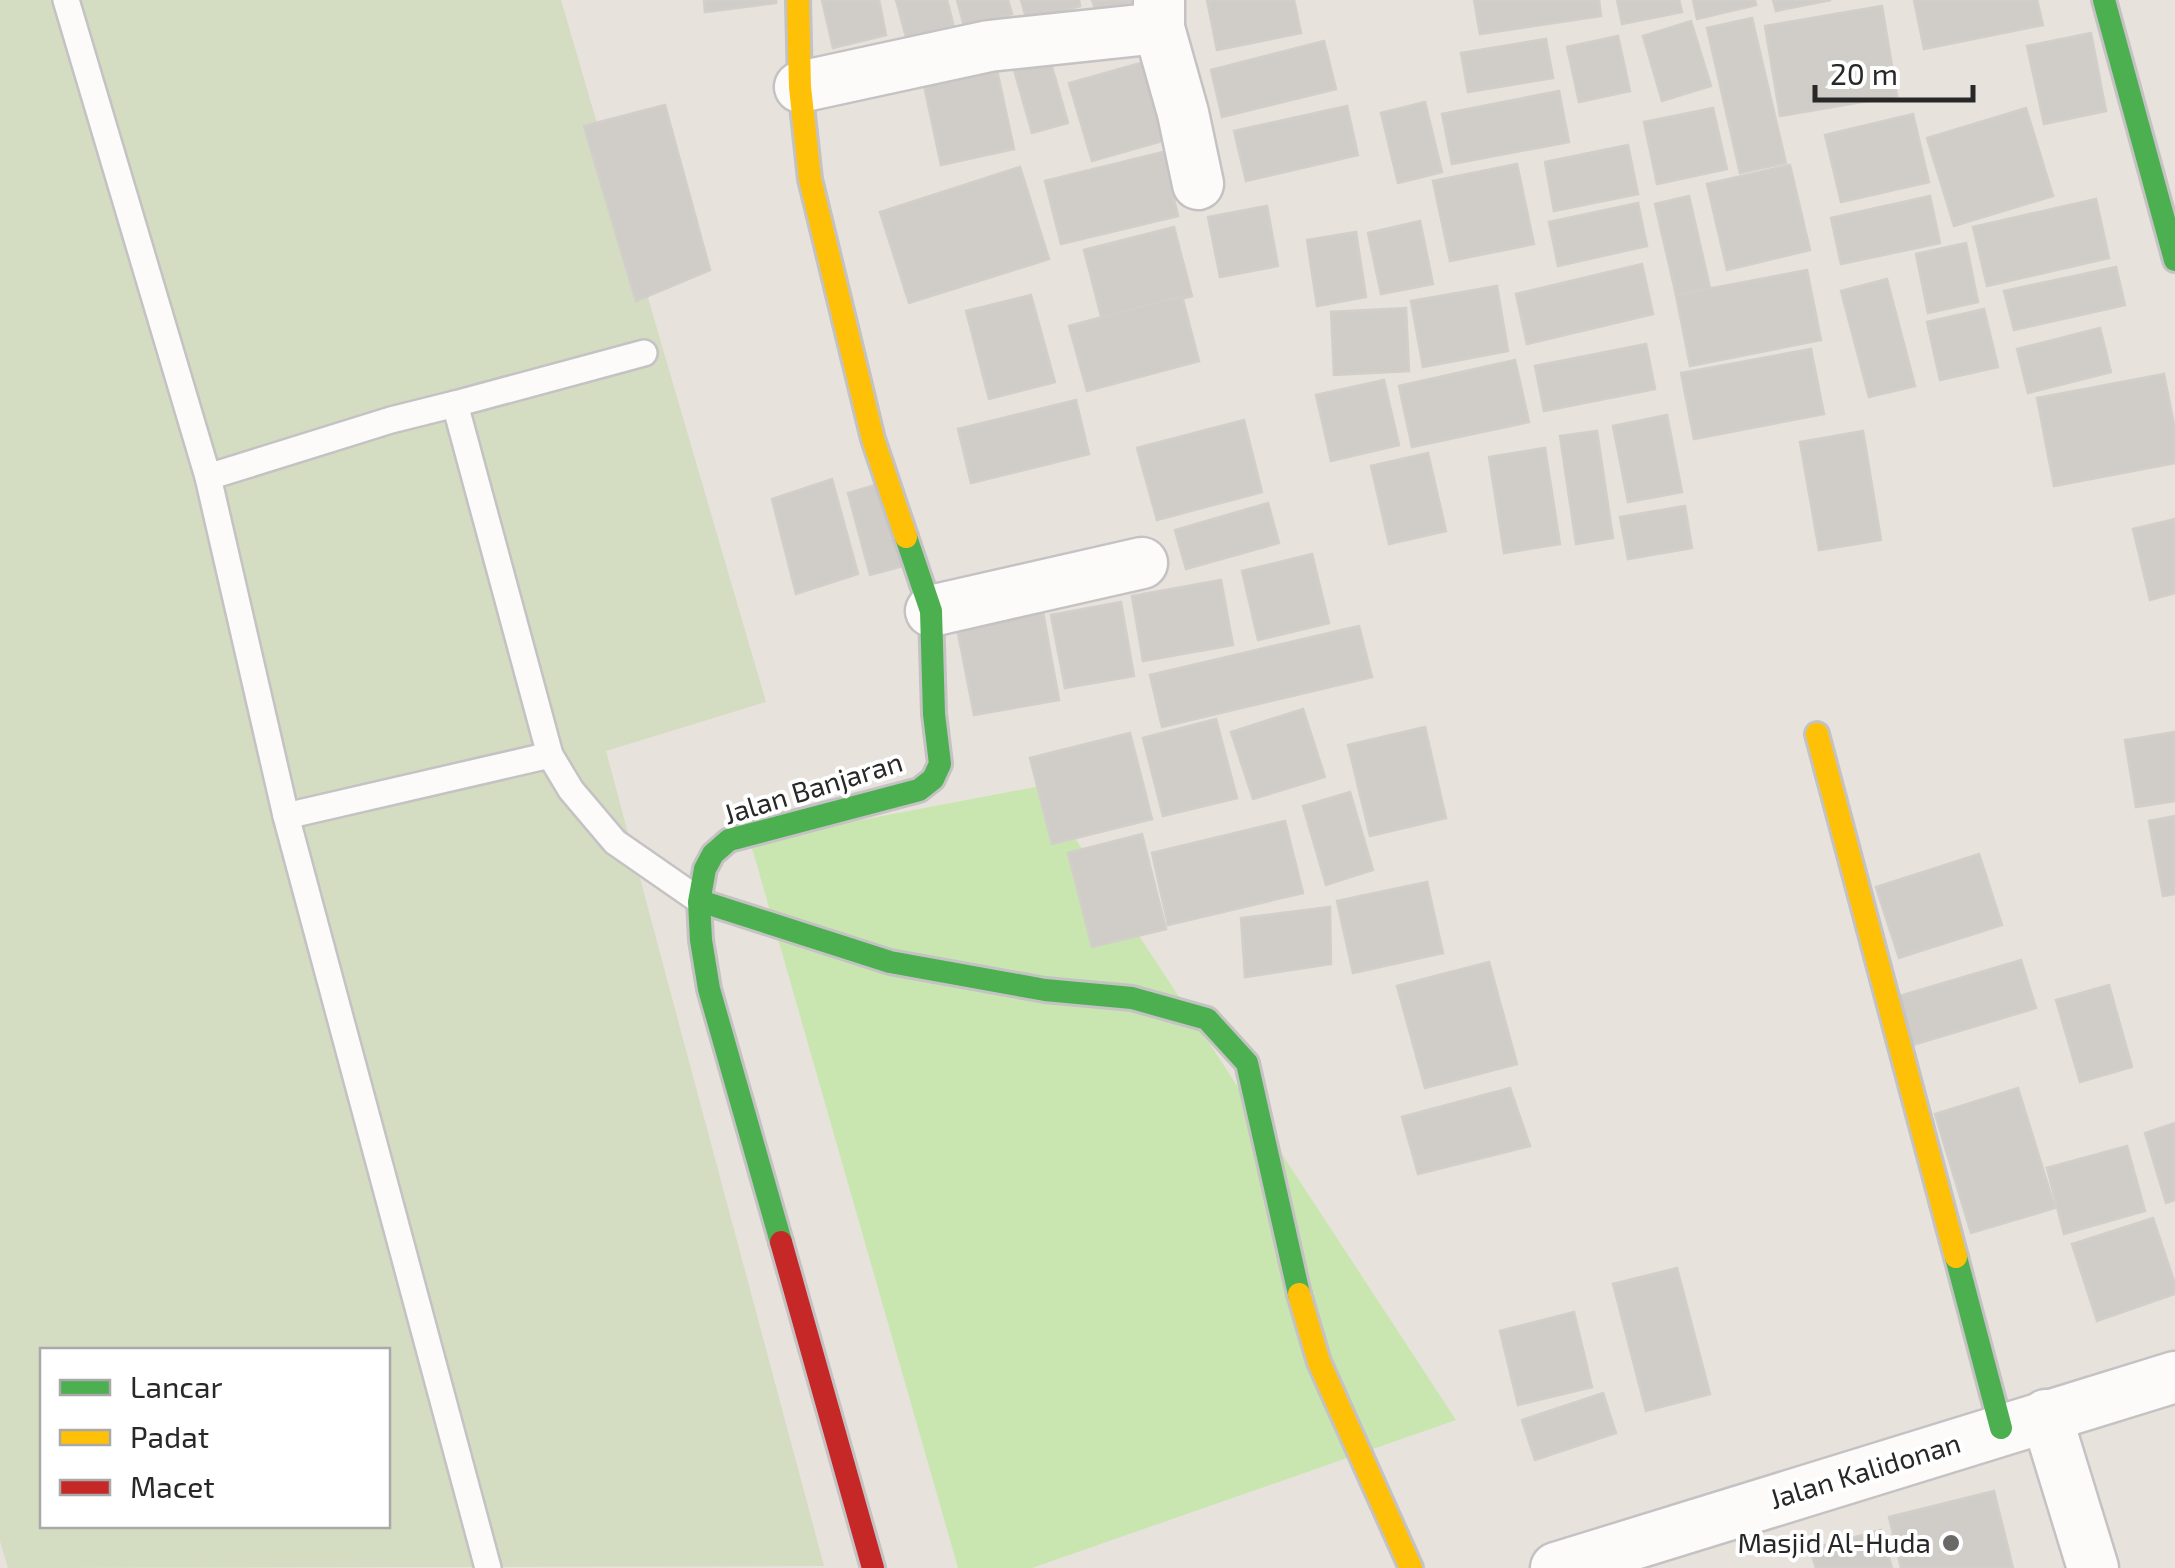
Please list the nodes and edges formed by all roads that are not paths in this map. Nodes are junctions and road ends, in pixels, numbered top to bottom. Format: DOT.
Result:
graph roads {
  1 [pos="66,0"];
  2 [pos="798,0"];
  3 [pos="2104,0"];
  4 [pos="1159,14"];
  5 [pos="800,87"];
  6 [pos="1198,184"];
  7 [pos="2175,260"];
  8 [pos="644,354"];
  9 [pos="455,404"];
  10 [pos="208,477"];
  11 [pos="1142,563"];
  12 [pos="931,611"];
  13 [pos="1817,734"];
  14 [pos="550,755"];
  15 [pos="286,816"];
  16 [pos="700,901"];
  17 [pos="2175,1377"];
  18 [pos="2024,1422"];
  19 [pos="488,1568"];
  20 [pos="872,1568"];
  21 [pos="1410,1568"];
  22 [pos="1556,1568"];
  23 [pos="2093,1568"];
  1 -- 10 [label="lane"];
  2 -- 5 [label="street, Jalan Banjaran"];
  3 -- 7 [label="street"];
  4 -- 5 [label="street"];
  4 -- 6 [label="street"];
  5 -- 12 [label="street, Jalan Banjaran"];
  8 -- 9 [label="lane"];
  9 -- 10 [label="lane"];
  9 -- 14 [label="lane"];
  10 -- 15 [label="lane"];
  11 -- 12 [label="street"];
  12 -- 16 [label="street, Jalan Banjaran"];
  13 -- 18 [label="street"];
  14 -- 15 [label="lane"];
  14 -- 16 [label="lane"];
  15 -- 19 [label="lane"];
  16 -- 20 [label="street, Jalan Banjaran"];
  16 -- 21 [label="street"];
  17 -- 18 [label="street, Jalan Kalidonan"];
  18 -- 22 [label="street, Jalan Kalidonan"];
  18 -- 23 [label="street"];
}
